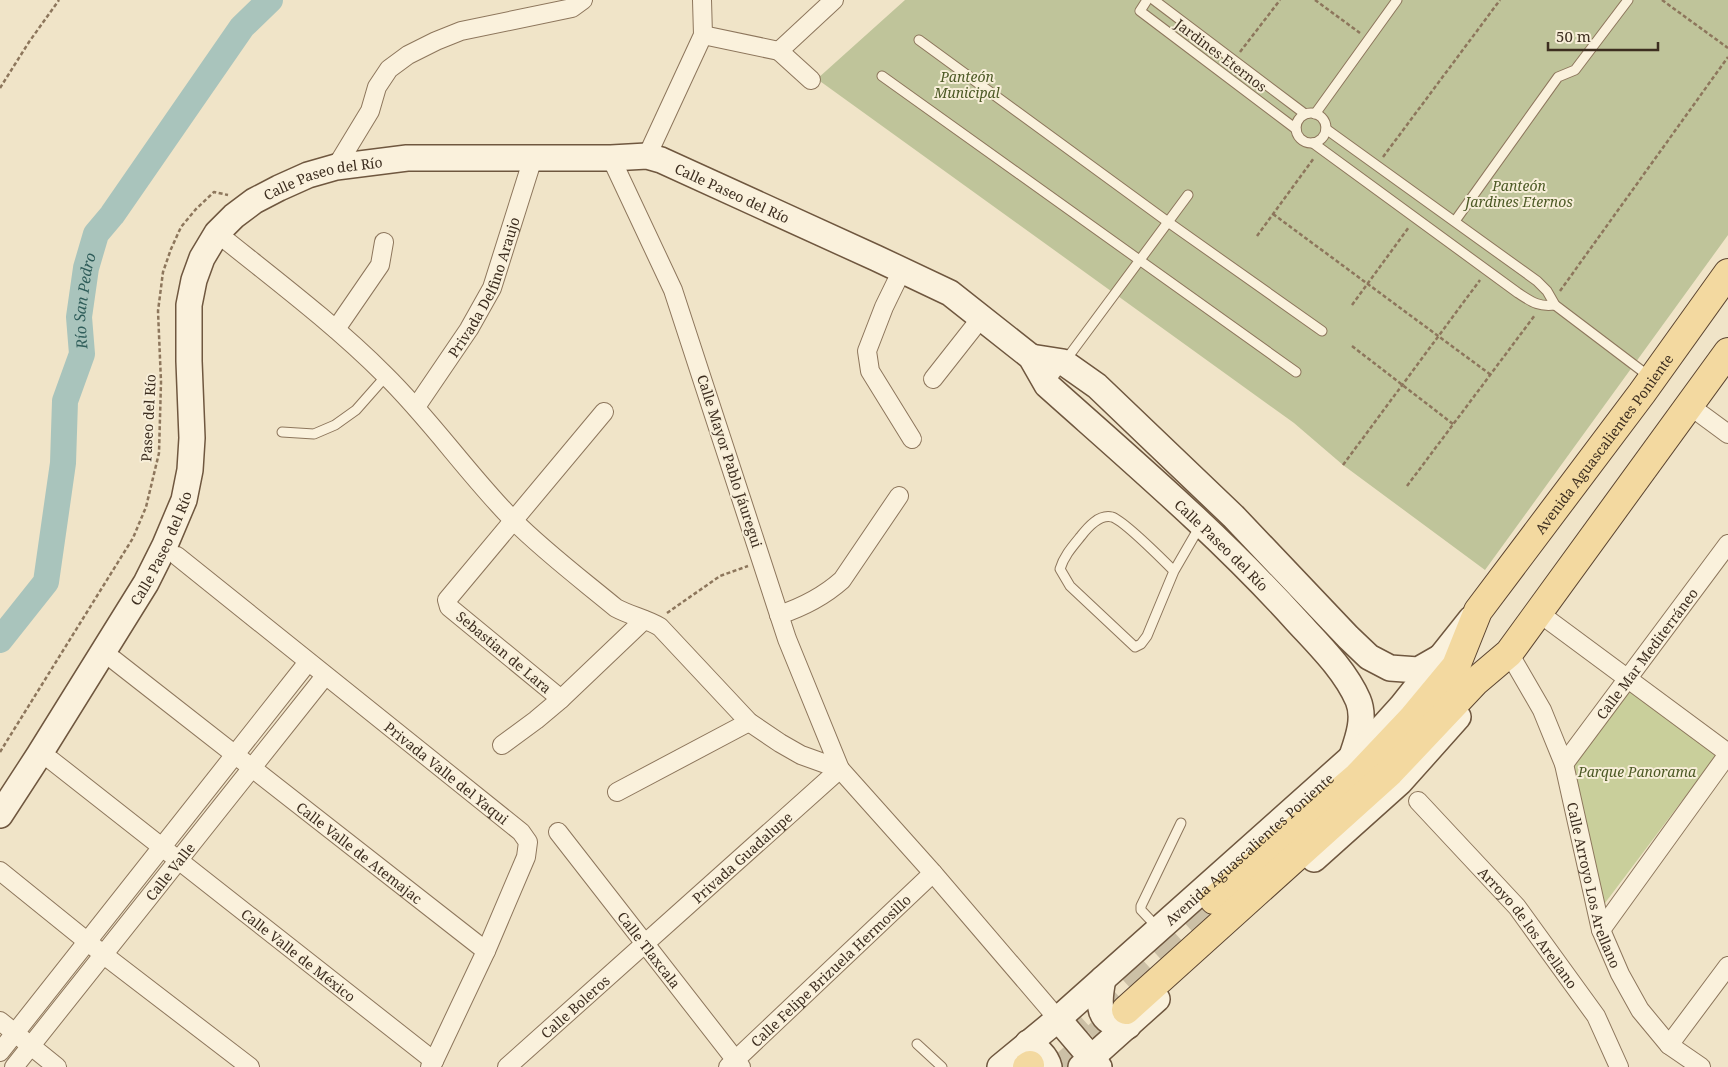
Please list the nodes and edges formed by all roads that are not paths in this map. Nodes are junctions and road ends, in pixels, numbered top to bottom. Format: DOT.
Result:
graph roads {
  1 [pos="583,0"];
  2 [pos="702,0"];
  3 [pos="834,0"];
  4 [pos="1148,0"];
  5 [pos="1154,0"];
  6 [pos="1397,0"];
  7 [pos="1628,0"];
  8 [pos="703,35"];
  9 [pos="919,40"];
  10 [pos="779,51"];
  11 [pos="882,76"];
  12 [pos="810,80"];
  13 [pos="1310,114"];
  14 [pos="1326,129"];
  15 [pos="1296,130"];
  16 [pos="1313,143"];
  17 [pos="647,156"];
  18 [pos="533,158"];
  19 [pos="611,158"];
  20 [pos="336,167"];
  21 [pos="1188,195"];
  22 [pos="1455,221"];
  23 [pos="1168,222"];
  24 [pos="217,233"];
  25 [pos="384,242"];
  26 [pos="1140,260"];
  27 [pos="902,270"];
  28 [pos="1728,274"];
  29 [pos="1555,305"];
  30 [pos="981,318"];
  31 [pos="336,329"];
  32 [pos="1322,331"];
  33 [pos="1728,352"];
  34 [pos="1031,357"];
  35 [pos="1063,362"];
  36 [pos="1296,372"];
  37 [pos="386,376"];
  38 [pos="933,379"];
  39 [pos="1653,379"];
  40 [pos="1047,385"];
  41 [pos="1690,406"];
  42 [pos="416,407"];
  43 [pos="604,412"];
  44 [pos="282,432"];
  45 [pos="1728,434"];
  46 [pos="912,439"];
  47 [pos="899,496"];
  48 [pos="513,520"];
  49 [pos="1202,523"];
  50 [pos="1728,544"];
  51 [pos="177,556"];
  52 [pos="1174,571"];
  53 [pos="1478,611"];
  54 [pos="1539,613"];
  55 [pos="779,615"];
  56 [pos="649,621"];
  57 [pos="1509,653"];
  58 [pos="1439,658"];
  59 [pos="114,660"];
  60 [pos="308,662"];
  61 [pos="325,676"];
  62 [pos="1628,679"];
  63 [pos="561,699"];
  64 [pos="749,722"];
  65 [pos="502,744"];
  66 [pos="1728,753"];
  67 [pos="234,755"];
  68 [pos="1351,759"];
  69 [pos="51,760"];
  70 [pos="1564,764"];
  71 [pos="251,768"];
  72 [pos="840,768"];
  73 [pos="617,792"];
  74 [pos="1418,801"];
  75 [pos="0,815"];
  76 [pos="1181,824"];
  77 [pos="558,832"];
  78 [pos="162,848"];
  79 [pos="178,860"];
  80 [pos="0,870"];
  81 [pos="933,873"];
  82 [pos="1214,900"];
  83 [pos="1159,929"];
  84 [pos="1601,930"];
  85 [pos="88,942"];
  86 [pos="644,945"];
  87 [pos="486,951"];
  88 [pos="104,955"];
  89 [pos="1728,966"];
  90 [pos="1102,979"];
  91 [pos="1127,1018"];
  92 [pos="1058,1019"];
  93 [pos="0,1021"];
  94 [pos="16,1033"];
  95 [pos="917,1044"];
  96 [pos="1670,1045"];
  97 [pos="31,1046"];
  98 [pos="0,1052"];
  99 [pos="1033,1060"];
  100 [pos="432,1064"];
  101 [pos="1090,1064"];
  102 [pos="735,1065"];
  103 [pos="14,1067"];
  104 [pos="57,1067"];
  105 [pos="250,1067"];
  106 [pos="507,1067"];
  107 [pos="942,1067"];
  108 [pos="1000,1067"];
  109 [pos="1619,1067"];
  110 [pos="1701,1067"];
  1 -- 20 [label="street"];
  2 -- 8 [label="street"];
  3 -- 10 [label="street"];
  4 -- 15 [label="lane, Jardines Eternos"];
  5 -- 13 [label="lane"];
  6 -- 13 [label="lane"];
  7 -- 22 [label="lane"];
  8 -- 10 [label="street"];
  8 -- 17 [label="street"];
  9 -- 23 [label="lane"];
  10 -- 12 [label="street"];
  11 -- 26 [label="lane"];
  13 -- 14 [label="lane"];
  13 -- 15 [label="lane"];
  14 -- 16 [label="lane"];
  14 -- 22 [label="lane"];
  15 -- 16 [label="lane"];
  16 -- 29 [label="lane"];
  17 -- 19 [label="street, Calle Paseo del Río"];
  17 -- 27 [label="street, Calle Paseo del Río"];
  18 -- 19 [label="street, Calle Paseo del Río"];
  18 -- 20 [label="street, Calle Paseo del Río"];
  18 -- 42 [label="street, Privada Delfino Araujo"];
  19 -- 55 [label="street, Calle Mayor Pablo Jáuregui"];
  20 -- 24 [label="street, Calle Paseo del Río"];
  21 -- 23 [label="lane"];
  22 -- 29 [label="lane"];
  23 -- 26 [label="lane"];
  23 -- 32 [label="lane"];
  24 -- 31 [label="street"];
  24 -- 75 [label="street, Calle Paseo del Río"];
  25 -- 31 [label="street"];
  26 -- 35 [label="lane"];
  26 -- 36 [label="lane"];
  27 -- 30 [label="street, Calle Paseo del Río"];
  27 -- 46 [label="street"];
  28 -- 39 [label="main road, Avenida Aguascalientes Poniente"];
  29 -- 39 [label="lane"];
  30 -- 34 [label="street, Calle Paseo del Río"];
  30 -- 38 [label="street"];
  31 -- 37 [label="street"];
  33 -- 41 [label="main road"];
  34 -- 35 [label="street, Calle Paseo del Río"];
  34 -- 40 [label="street, Calle Paseo del Río"];
  35 -- 40 [label="lane"];
  35 -- 58 [label="street, Calle Paseo del Río"];
  37 -- 42 [label="street"];
  37 -- 44 [label="lane"];
  39 -- 53 [label="main road, Avenida Aguascalientes Poniente"];
  40 -- 49 [label="street, Calle Paseo del Río"];
  41 -- 45 [label="street"];
  41 -- 54 [label="main road"];
  42 -- 48 [label="street"];
  43 -- 48 [label="street"];
  47 -- 55 [label="street"];
  48 -- 56 [label="street"];
  48 -- 63 [label="street, Sebastian de Lara"];
  49 -- 52 [label="lane"];
  49 -- 68 [label="street, Calle Paseo del Río"];
  50 -- 62 [label="street, Calle Mar Mediterráneo"];
  51 -- 60 [label="street, Privada Valle del Yaqui"];
  52 -- 52 [label="lane"];
  53 -- 58 [label="street, Avenida Aguascalientes Poniente"];
  53 -- 82 [label="main road, Avenida Aguascalientes Poniente"];
  54 -- 57 [label="main road"];
  54 -- 62 [label="street"];
  55 -- 72 [label="street, Calle Mayor Pablo Jáuregui"];
  56 -- 63 [label="street"];
  56 -- 64 [label="street"];
  57 -- 70 [label="street, Calle Arroyo Los Arellano"];
  57 -- 91 [label="main road"];
  58 -- 68 [label="street, Avenida Aguascalientes Poniente"];
  59 -- 67 [label="street, Calle Valle de Atemajac"];
  60 -- 61 [label="street, Privada Valle del Yaqui"];
  60 -- 67 [label="street, Calle Valle"];
  61 -- 71 [label="street, Calle Valle"];
  61 -- 87 [label="street, Privada Valle del Yaqui"];
  62 -- 66 [label="street"];
  62 -- 70 [label="street, Calle Mar Mediterráneo"];
  63 -- 65 [label="street"];
  64 -- 72 [label="street"];
  64 -- 73 [label="street"];
  66 -- 84 [label="street"];
  67 -- 71 [label="street, Calle Valle de Atemajac"];
  67 -- 78 [label="street, Calle Valle"];
  68 -- 83 [label="street, Avenida Aguascalientes Poniente"];
  69 -- 78 [label="street, Calle Valle de México"];
  70 -- 84 [label="street, Calle Arroyo Los Arellano"];
  71 -- 79 [label="street, Calle Valle"];
  71 -- 87 [label="street, Calle Valle de Atemajac"];
  72 -- 81 [label="street"];
  72 -- 86 [label="street, Privada Guadalupe"];
  74 -- 109 [label="street, Arroyo de los Arellano"];
  76 -- 83 [label="lane"];
  77 -- 86 [label="street, Calle Tlaxcala"];
  78 -- 79 [label="street, Calle Valle de México"];
  78 -- 85 [label="street, Calle Valle"];
  79 -- 88 [label="street, Calle Valle"];
  79 -- 100 [label="street, Calle Valle de México"];
  80 -- 85 [label="street"];
  81 -- 92 [label="street"];
  81 -- 102 [label="street, Calle Felipe Brizuela Hermosillo"];
  83 -- 90 [label="street, Avenida Aguascalientes Poniente"];
  84 -- 96 [label="street, Calle Arroyo Los Arellano"];
  85 -- 88 [label="street"];
  85 -- 94 [label="street, Calle Valle"];
  86 -- 102 [label="street, Calle Tlaxcala"];
  86 -- 106 [label="street, Calle Boleros"];
  87 -- 100 [label="street, Privada Valle del Yaqui"];
  88 -- 97 [label="street, Calle Valle"];
  88 -- 105 [label="street"];
  89 -- 96 [label="street"];
  90 -- 91 [label="street"];
  90 -- 92 [label="street, Avenida Aguascalientes Poniente"];
  91 -- 101 [label="street"];
  92 -- 99 [label="street, Avenida Aguascalientes Poniente"];
  92 -- 101 [label="street"];
  93 -- 94 [label="street"];
  94 -- 97 [label="street"];
  94 -- 98 [label="street, Calle Valle"];
  95 -- 107 [label="lane"];
  96 -- 110 [label="street, Calle Arroyo Los Arellano"];
  97 -- 103 [label="street, Calle Valle"];
  97 -- 104 [label="street"];
  99 -- 108 [label="street, Avenida Aguascalientes Poniente"];
}
